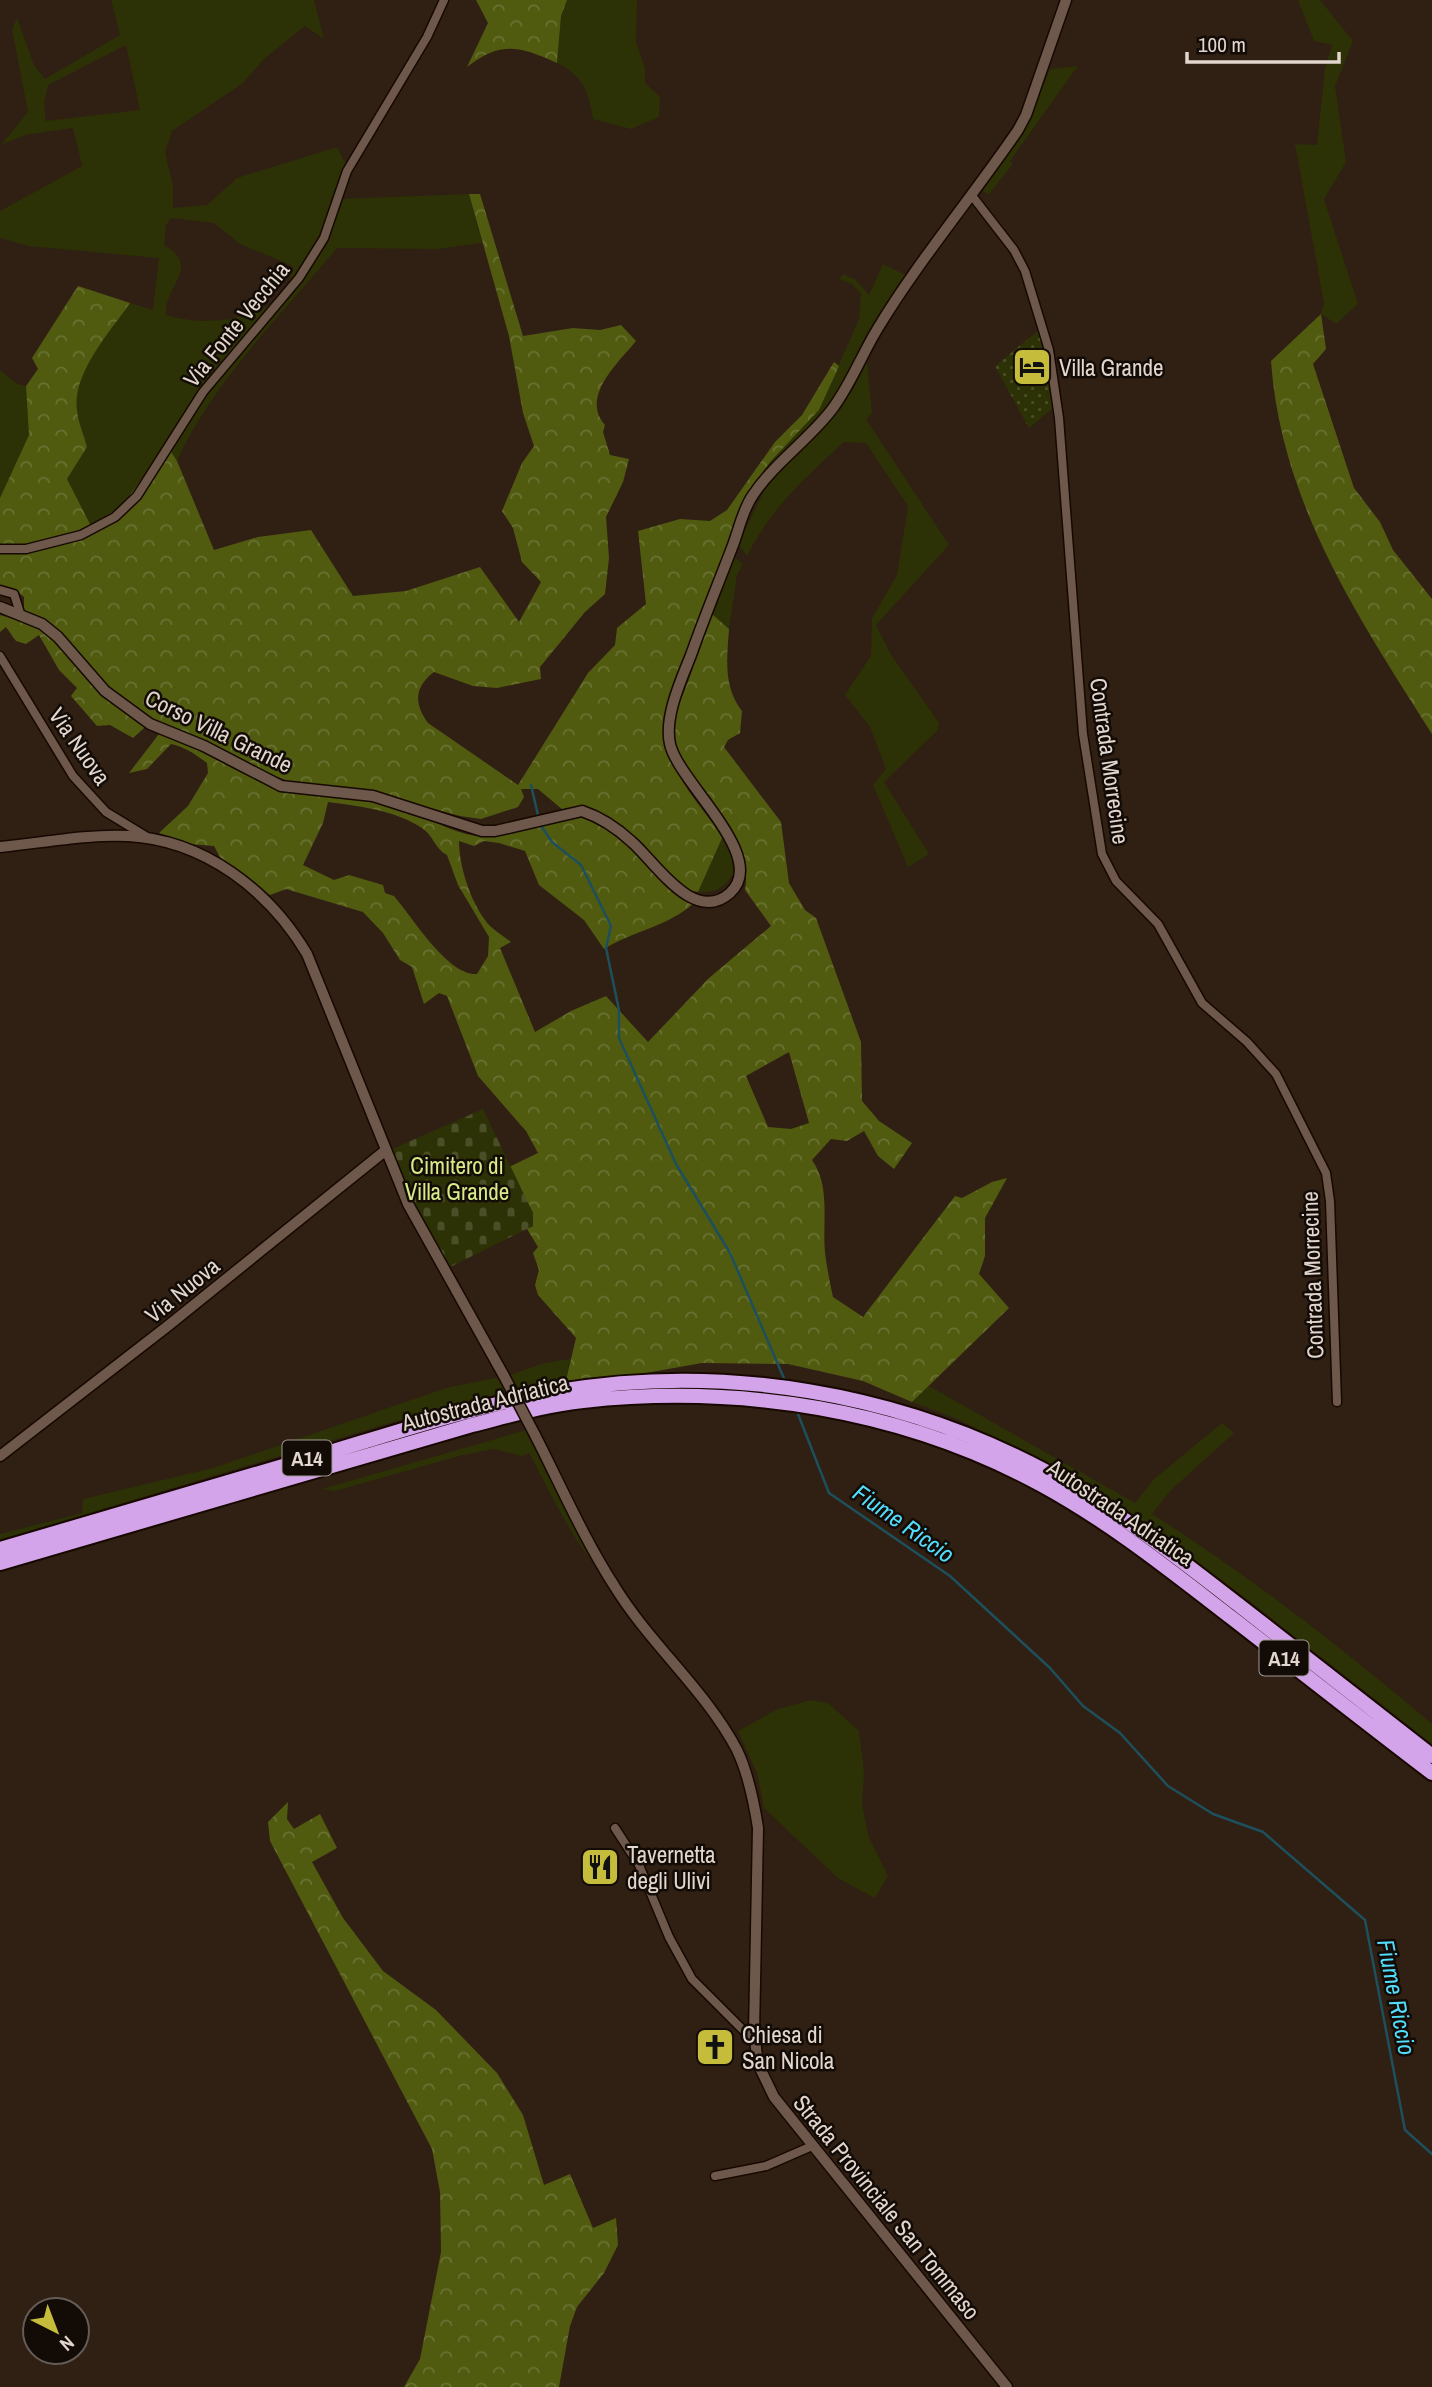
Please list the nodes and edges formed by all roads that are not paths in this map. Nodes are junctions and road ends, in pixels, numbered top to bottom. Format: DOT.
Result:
graph roads {
  1 [pos="444,0"];
  2 [pos="1066,0"];
  3 [pos="973,197"];
  4 [pos="0,549"];
  5 [pos="0,590"];
  6 [pos="0,607"];
  7 [pos="20,613"];
  8 [pos="0,656"];
  9 [pos="150,838"];
  10 [pos="0,847"];
  11 [pos="386,1150"];
  12 [pos="617,1392"];
  13 [pos="1337,1402"];
  14 [pos="535,1435"];
  15 [pos="0,1456"];
  16 [pos="1139,1538"];
  17 [pos="0,1549"];
  18 [pos="0,1563"];
  19 [pos="1432,1756"];
  20 [pos="1432,1773"];
  21 [pos="615,1828"];
  22 [pos="754,2041"];
  23 [pos="812,2146"];
  24 [pos="715,2176"];
  25 [pos="1007,2387"];
  1 -- 4 [label="street, Via Fonte Vecchia"];
  2 -- 3 [label="street"];
  3 -- 7 [label="street, Corso Villa Grande"];
  3 -- 13 [label="street, Contrada Morrecine"];
  5 -- 7 [label="street"];
  6 -- 7 [label="street, Corso Villa Grande"];
  8 -- 9 [label="street, Via Nuova"];
  9 -- 10 [label="street, Via Nuova"];
  9 -- 11 [label="street, Via Nuova"];
  11 -- 14 [label="street, Via Nuova, bridge"];
  11 -- 15 [label="street, Via Nuova"];
  12 -- 16 [label="highway, Autostrada Adriatica / A14"];
  12 -- 17 [label="highway, Autostrada Adriatica / A14"];
  12 -- 18 [label="highway, Autostrada Adriatica / A14"];
  14 -- 22 [label="street, Strada Provinciale San Tommaso"];
  16 -- 19 [label="highway, Autostrada Adriatica / A14"];
  16 -- 20 [label="highway, Autostrada Adriatica / A14"];
  21 -- 22 [label="street"];
  22 -- 23 [label="street, Strada Provinciale San Tommaso"];
  23 -- 24 [label="street"];
  23 -- 25 [label="street, Strada Provinciale San Tommaso"];
}
